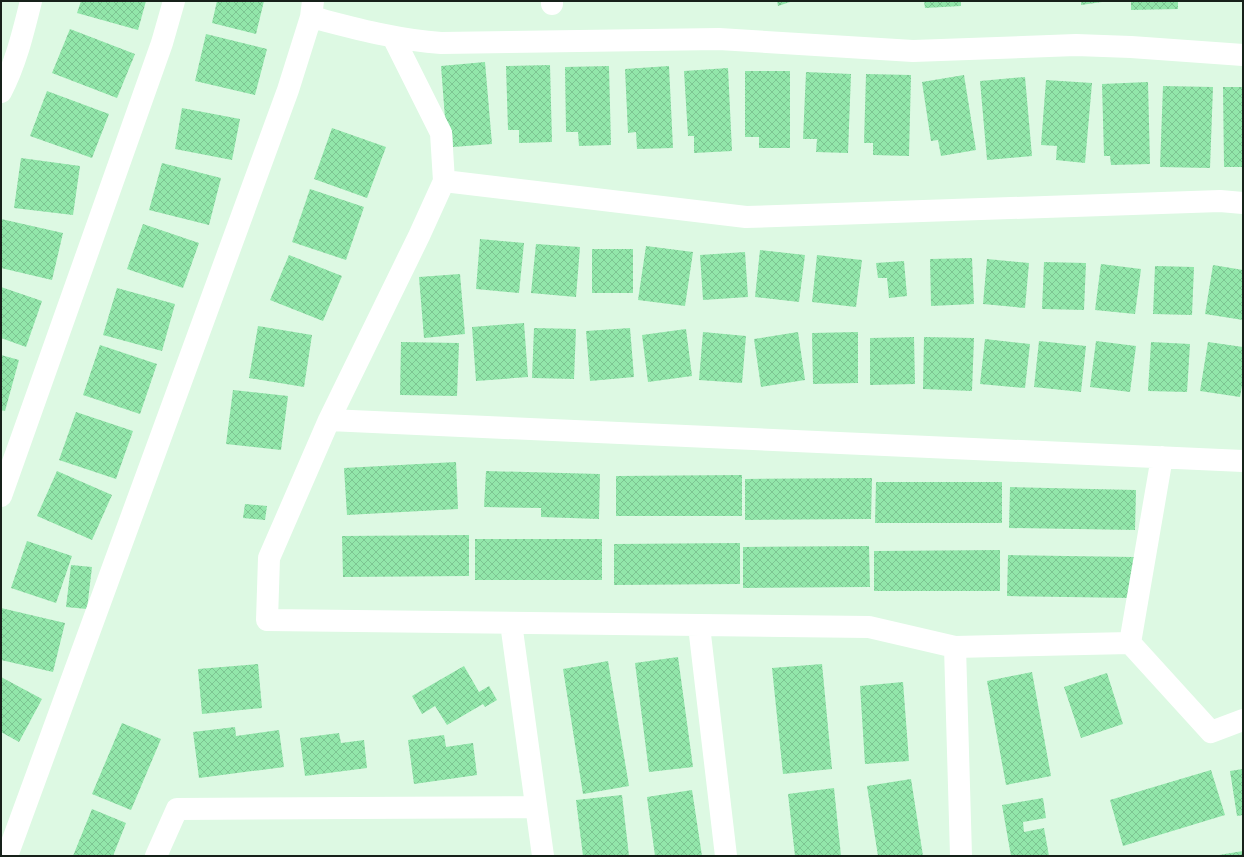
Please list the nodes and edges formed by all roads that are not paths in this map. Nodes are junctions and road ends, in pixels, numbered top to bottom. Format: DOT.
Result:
graph roads {
  1 [pos="31,1"];
  2 [pos="174,1"];
  3 [pos="312,9"];
  4 [pos="393,38"];
  5 [pos="1243,55"];
  6 [pos="1,92"];
  7 [pos="444,181"];
  8 [pos="1243,204"];
  9 [pos="329,420"];
  10 [pos="1162,457"];
  11 [pos="1243,461"];
  12 [pos="1,496"];
  13 [pos="511,623"];
  14 [pos="699,626"];
  15 [pos="1130,643"];
  16 [pos="955,647"];
  17 [pos="1243,720"];
  18 [pos="536,807"];
  19 [pos="8,856"];
  20 [pos="156,856"];
  21 [pos="543,856"];
  22 [pos="726,856"];
  23 [pos="961,856"];
  1 -- 6 [label="street"];
  2 -- 12 [label="street"];
  3 -- 4 [label="street"];
  3 -- 19 [label="street"];
  4 -- 5 [label="street"];
  4 -- 7 [label="street"];
  7 -- 8 [label="street"];
  7 -- 9 [label="street"];
  9 -- 10 [label="street"];
  9 -- 13 [label="street"];
  10 -- 11 [label="street"];
  10 -- 15 [label="street"];
  13 -- 14 [label="street"];
  13 -- 18 [label="street"];
  14 -- 16 [label="street"];
  14 -- 22 [label="street"];
  15 -- 16 [label="street"];
  15 -- 17 [label="street"];
  16 -- 23 [label="street"];
  18 -- 20 [label="street"];
  18 -- 21 [label="street"];
}
